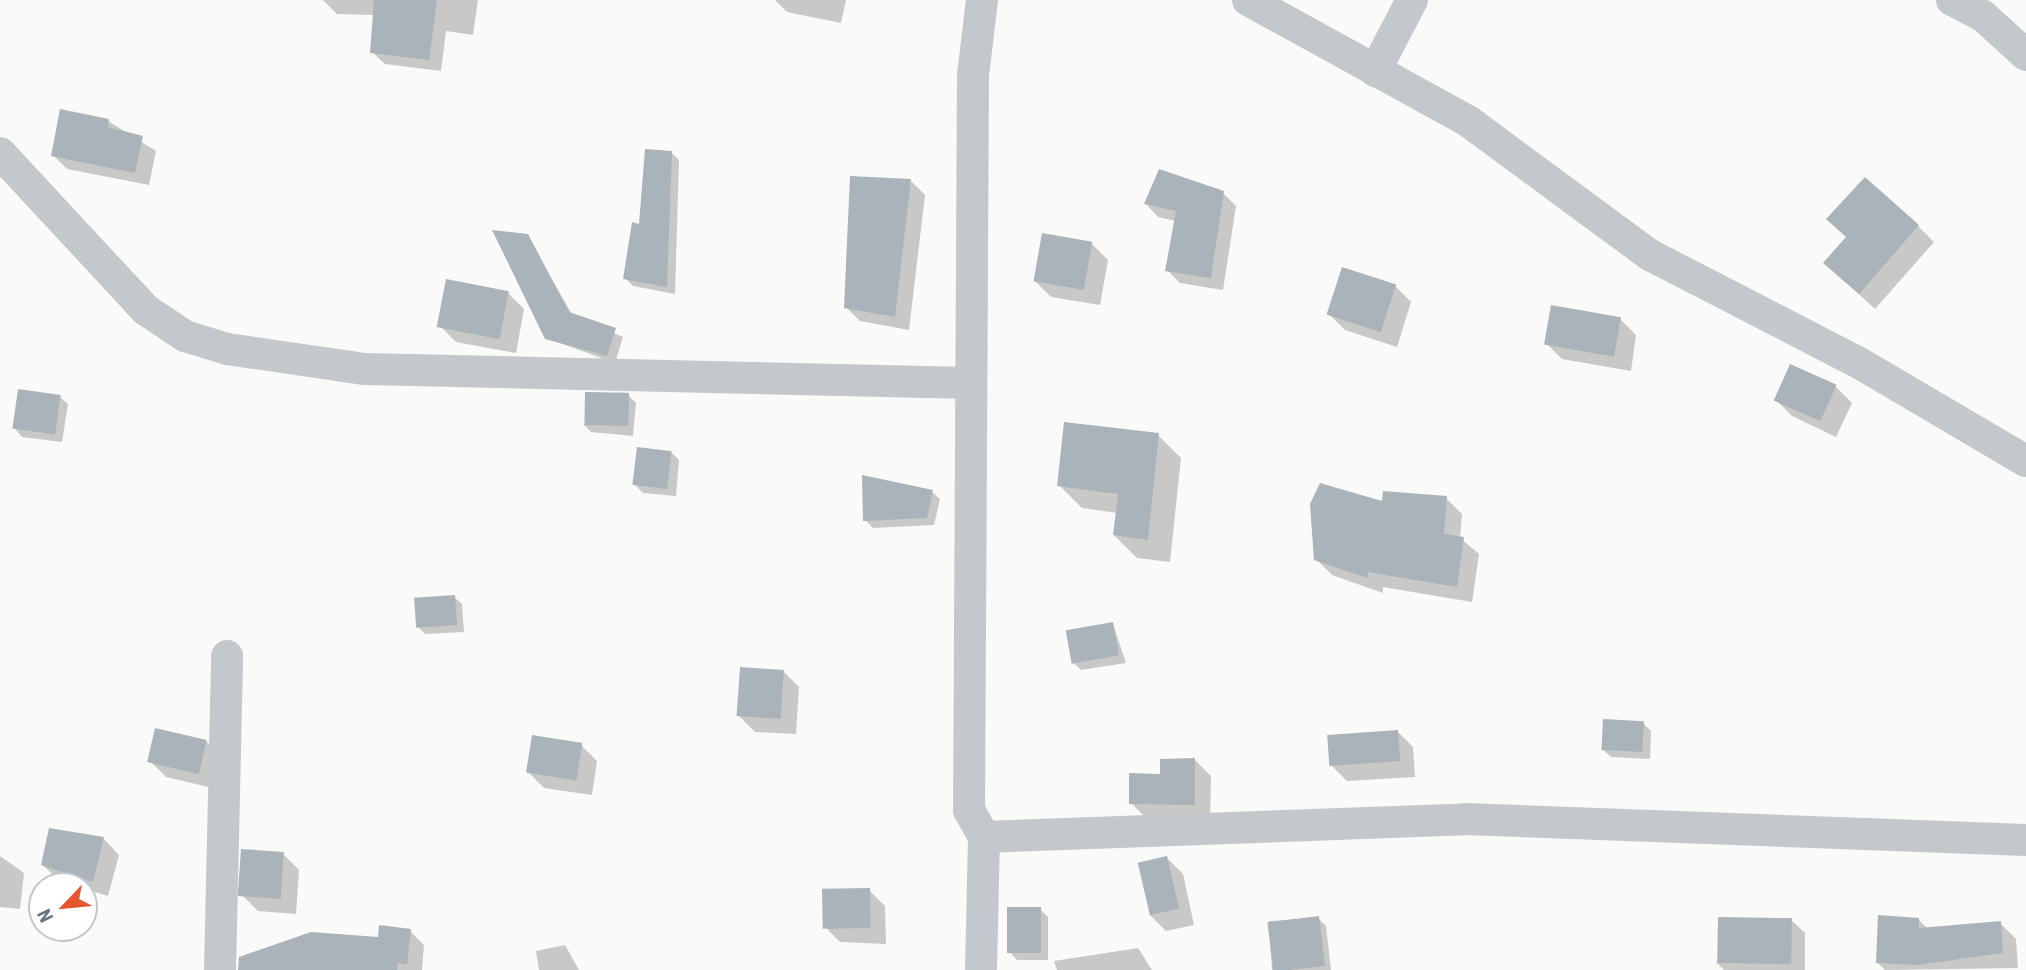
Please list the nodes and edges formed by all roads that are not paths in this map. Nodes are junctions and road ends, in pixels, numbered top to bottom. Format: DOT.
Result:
graph roads {
  1 [pos="982,0"];
  2 [pos="1248,0"];
  3 [pos="1412,0"];
  4 [pos="1952,0"];
  5 [pos="2026,55"];
  6 [pos="1376,71"];
  7 [pos="0,153"];
  8 [pos="971,383"];
  9 [pos="2026,461"];
  10 [pos="227,656"];
  11 [pos="984,837"];
  12 [pos="2026,840"];
  13 [pos="220,970"];
  14 [pos="981,970"];
  1 -- 8 [label="street"];
  2 -- 6 [label="street"];
  3 -- 6 [label="street"];
  4 -- 5 [label="street"];
  6 -- 9 [label="street"];
  7 -- 8 [label="street"];
  8 -- 11 [label="street"];
  10 -- 13 [label="street"];
  11 -- 12 [label="street"];
  11 -- 14 [label="street"];
}
